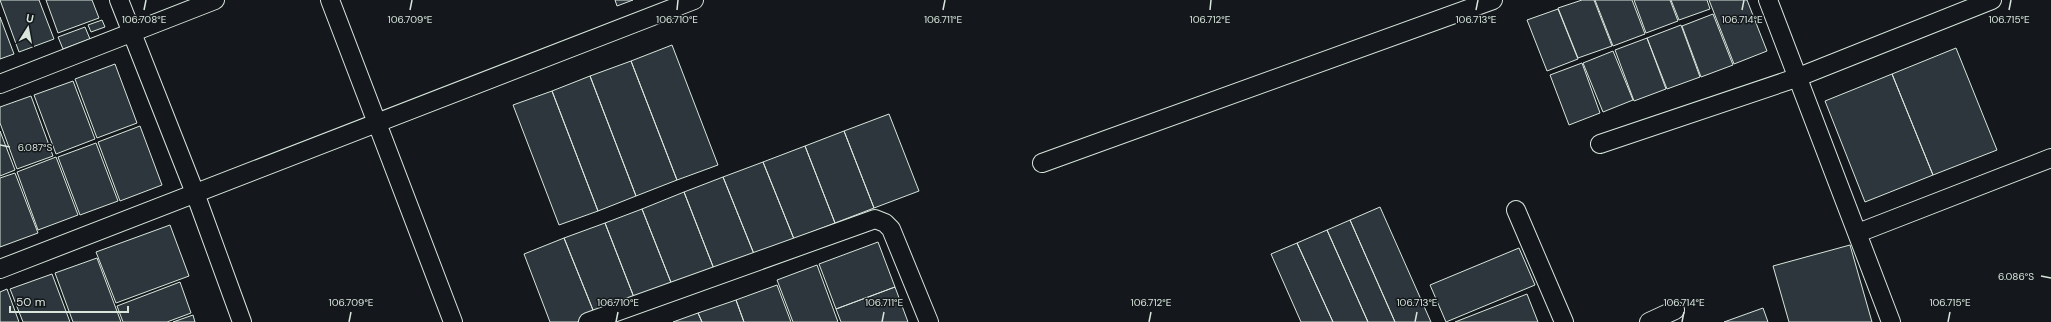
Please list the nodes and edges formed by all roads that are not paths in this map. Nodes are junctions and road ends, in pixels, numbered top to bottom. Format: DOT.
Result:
graph roads {
  1 [pos="119,0"];
  2 [pos="215,0"];
  3 [pos="330,0"];
  4 [pos="694,0"];
  5 [pos="1493,0"];
  6 [pos="1768,0"];
  7 [pos="1992,0"];
  8 [pos="132,32"];
  9 [pos="1796,78"];
  10 [pos="0,84"];
  11 [pos="377,123"];
  12 [pos="1600,144"];
  13 [pos="2051,158"];
  14 [pos="1042,163"];
  15 [pos="195,194"];
  16 [pos="1516,210"];
  17 [pos="1858,234"];
  18 [pos="0,269"];
  19 [pos="1675,310"];
  20 [pos="242,322"];
  21 [pos="453,322"];
  22 [pos="588,322"];
  23 [pos="929,322"];
  24 [pos="1564,322"];
  25 [pos="1649,322"];
  26 [pos="1891,322"];
  1 -- 8 [label="lane"];
  2 -- 8 [label="lane"];
  3 -- 11 [label="lane"];
  4 -- 11 [label="lane"];
  5 -- 14 [label="lane"];
  6 -- 9 [label="lane"];
  7 -- 9 [label="lane"];
  8 -- 10 [label="lane"];
  8 -- 15 [label="lane"];
  9 -- 12 [label="lane"];
  9 -- 17 [label="lane"];
  11 -- 15 [label="lane"];
  11 -- 21 [label="lane"];
  13 -- 17 [label="lane"];
  15 -- 18 [label="lane"];
  15 -- 20 [label="lane"];
  16 -- 24 [label="lane"];
  17 -- 26 [label="lane"];
  19 -- 25 [label="lane"];
  22 -- 23 [label="lane"];
}
